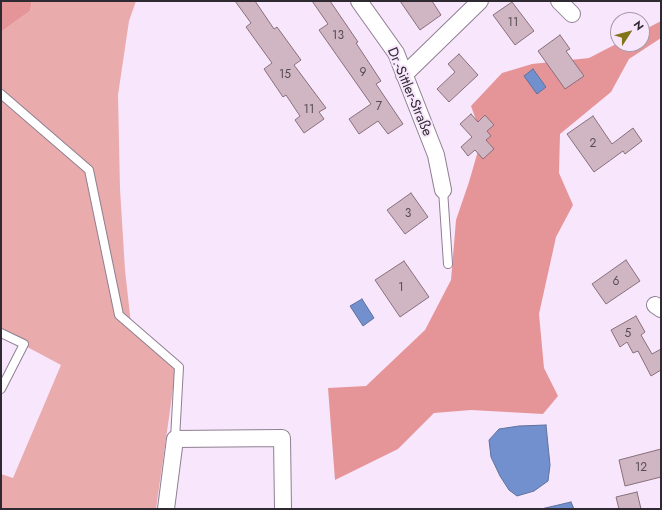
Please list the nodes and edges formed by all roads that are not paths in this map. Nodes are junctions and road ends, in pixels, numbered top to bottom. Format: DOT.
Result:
graph roads {
  1 [pos="359,1"];
  2 [pos="480,1"];
  3 [pos="559,1"];
  4 [pos="572,14"];
  5 [pos="404,75"];
  6 [pos="1,94"];
  7 [pos="443,190"];
  8 [pos="448,264"];
  9 [pos="1,333"];
  10 [pos="1,389"];
  11 [pos="175,439"];
  12 [pos="166,509"];
  13 [pos="283,509"];
  1 -- 5 [label="street, Dr.-Sittler-Straße"];
  2 -- 5 [label="street"];
  3 -- 4 [label="street"];
  5 -- 7 [label="street, Dr.-Sittler-Straße"];
  6 -- 11 [label="lane"];
  7 -- 8 [label="lane"];
  9 -- 10 [label="lane"];
  11 -- 12 [label="street"];
  11 -- 13 [label="street"];
}
